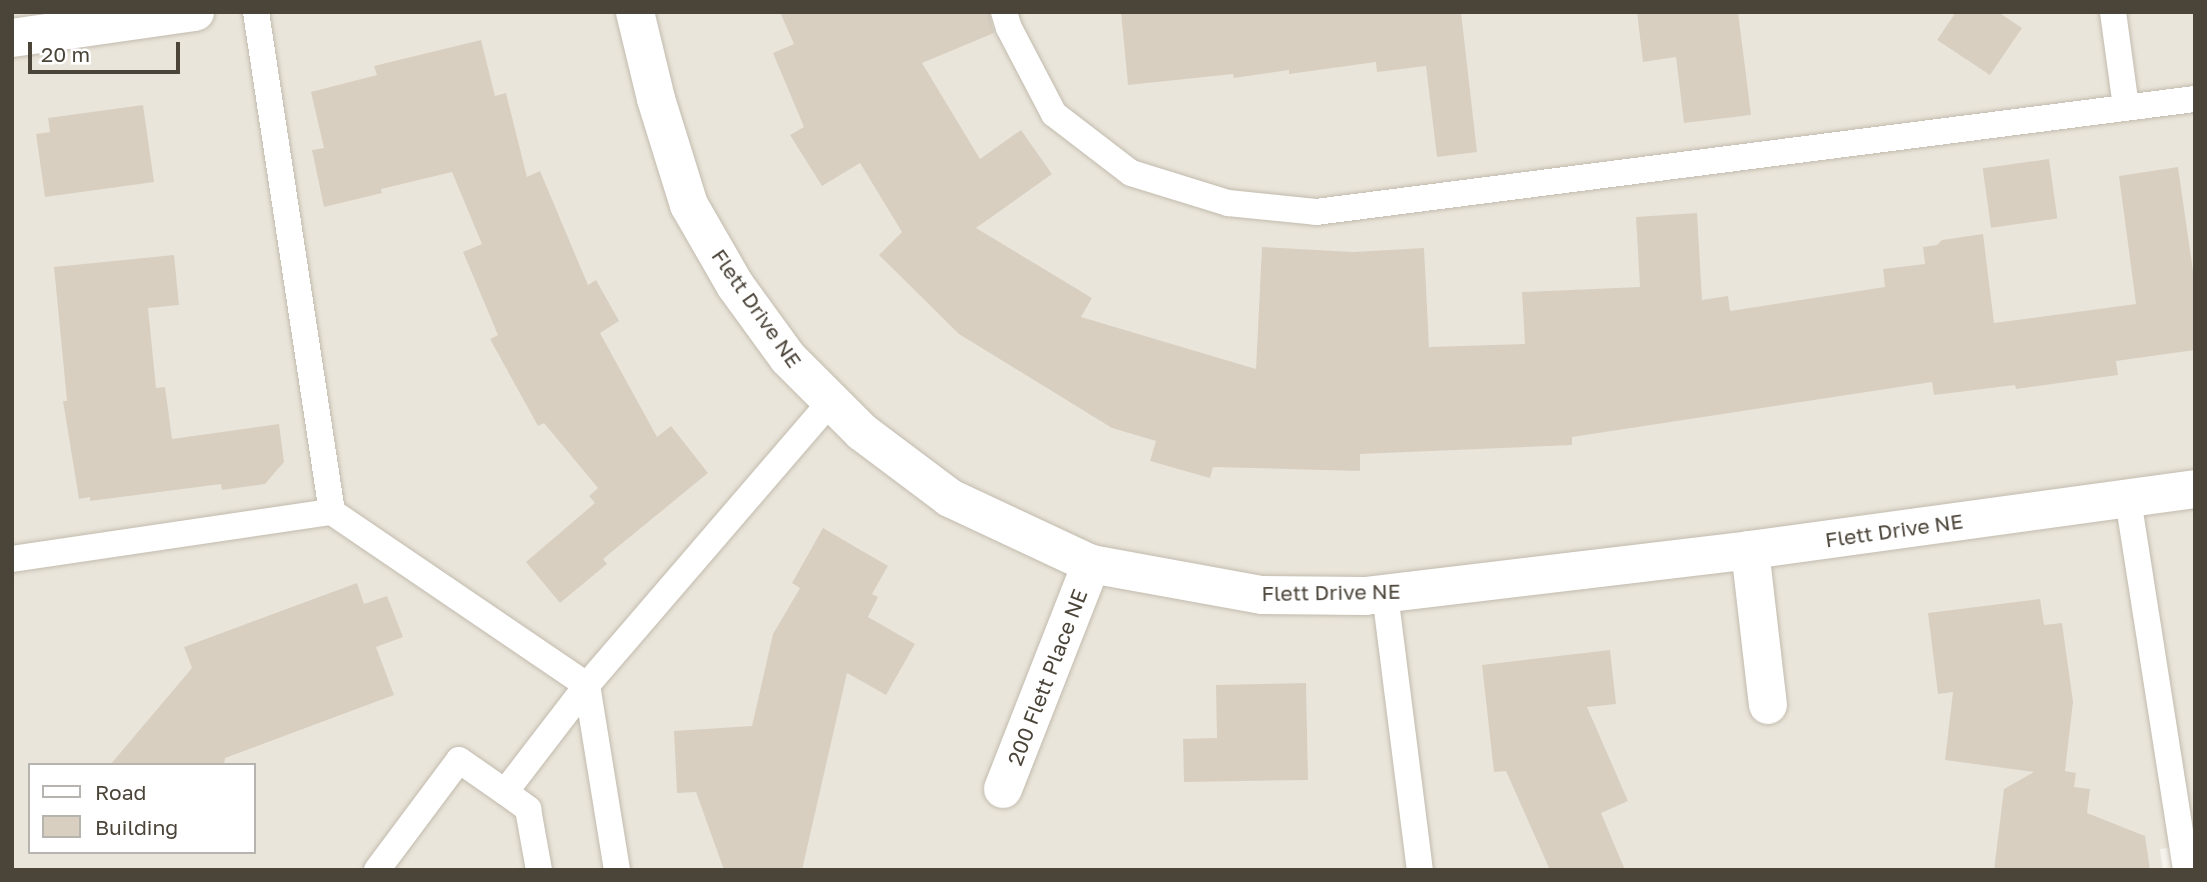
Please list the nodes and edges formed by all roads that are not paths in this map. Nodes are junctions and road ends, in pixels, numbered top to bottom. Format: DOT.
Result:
graph roads {
  1 [pos="195,12"];
  2 [pos="256,12"];
  3 [pos="635,12"];
  4 [pos="1004,12"];
  5 [pos="2113,12"];
  6 [pos="12,38"];
  7 [pos="2195,99"];
  8 [pos="2126,107"];
  9 [pos="831,401"];
  10 [pos="2195,489"];
  11 [pos="2128,499"];
  12 [pos="332,512"];
  13 [pos="1750,550"];
  14 [pos="12,559"];
  15 [pos="1091,564"];
  16 [pos="1385,594"];
  17 [pos="587,685"];
  18 [pos="1768,705"];
  19 [pos="1003,789"];
  20 [pos="505,792"];
  21 [pos="377,870"];
  22 [pos="539,870"];
  23 [pos="617,870"];
  24 [pos="1420,870"];
  25 [pos="2186,870"];
  1 -- 6 [label="street"];
  2 -- 12 [label="lane"];
  3 -- 9 [label="street, Flett Drive NE"];
  4 -- 8 [label="lane"];
  5 -- 8 [label="lane"];
  7 -- 8 [label="lane"];
  9 -- 15 [label="street, Flett Drive NE"];
  9 -- 17 [label="lane"];
  10 -- 11 [label="street, Flett Drive NE"];
  11 -- 13 [label="street, Flett Drive NE"];
  11 -- 25 [label="lane"];
  12 -- 14 [label="lane"];
  12 -- 17 [label="lane"];
  13 -- 16 [label="street, Flett Drive NE"];
  13 -- 18 [label="street"];
  15 -- 16 [label="street, Flett Drive NE"];
  15 -- 19 [label="street, 200 Flett Place NE"];
  16 -- 24 [label="lane"];
  17 -- 20 [label="lane"];
  17 -- 23 [label="lane"];
  20 -- 21 [label="lane"];
  20 -- 22 [label="lane"];
}
